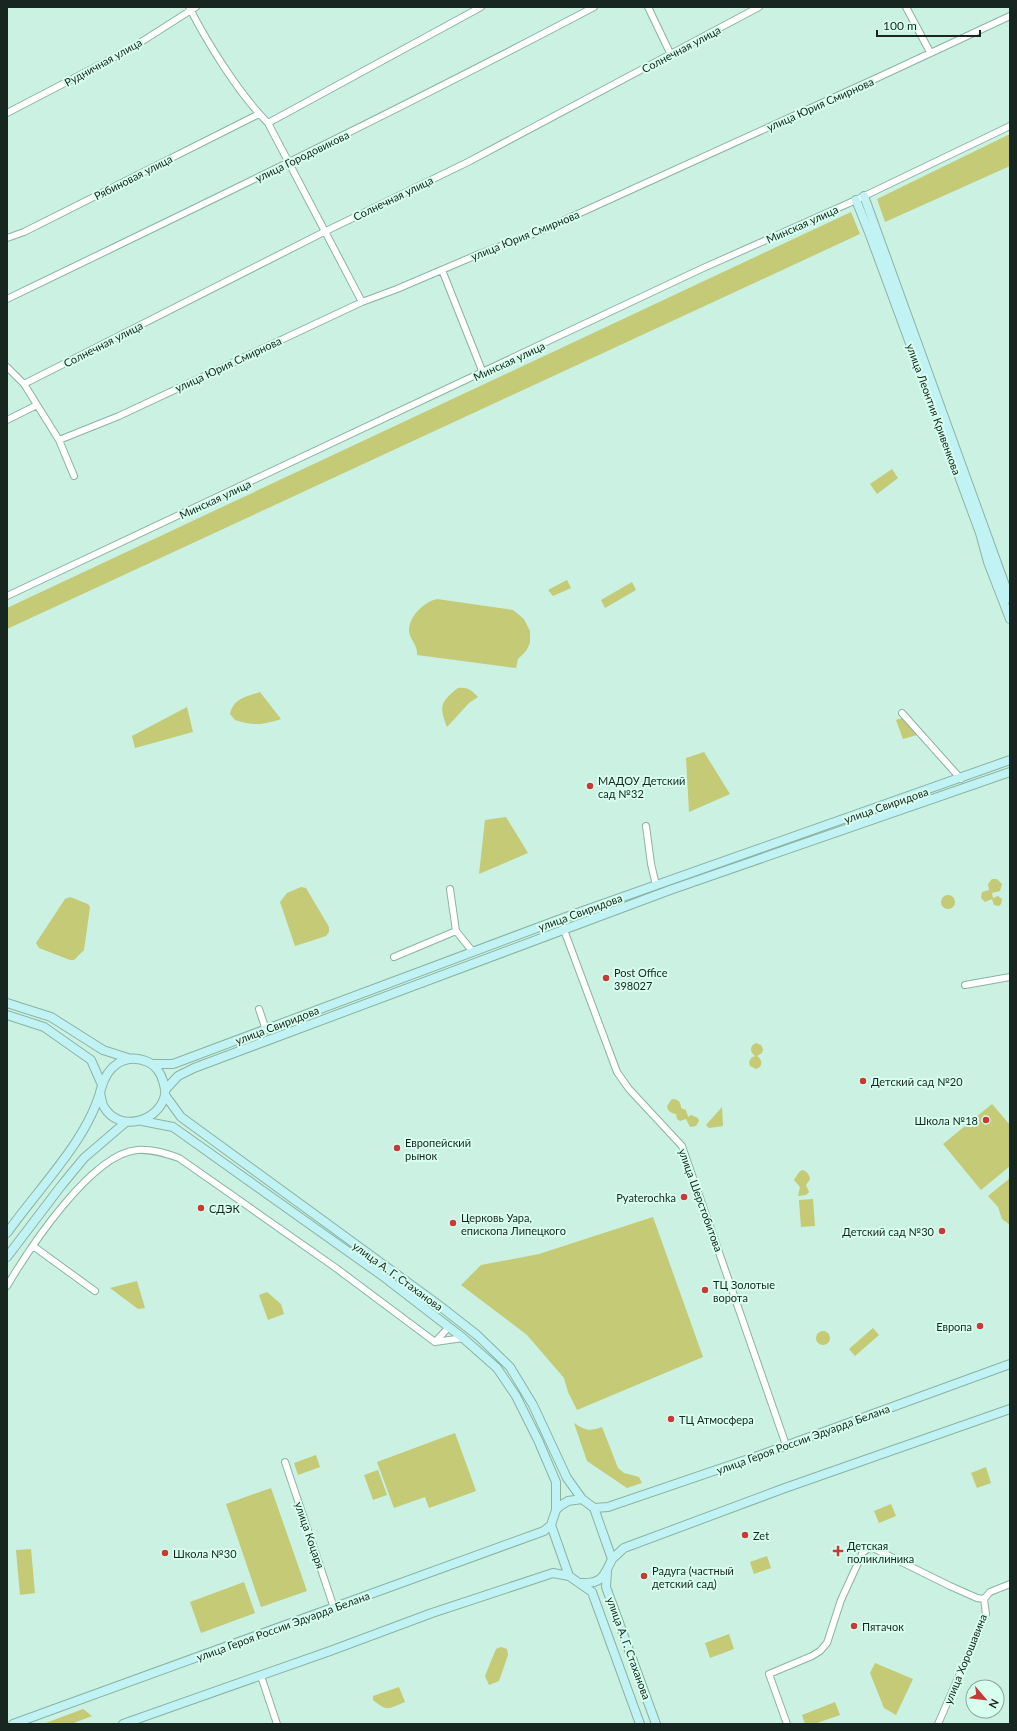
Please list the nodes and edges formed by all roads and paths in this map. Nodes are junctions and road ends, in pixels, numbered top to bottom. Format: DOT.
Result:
graph roads {
  1 [pos="481,7"];
  2 [pos="594,7"];
  3 [pos="648,7"];
  4 [pos="759,7"];
  5 [pos="906,7"];
  6 [pos="192,8"];
  7 [pos="1010,16"];
  8 [pos="930,52"];
  9 [pos="671,55"];
  10 [pos="7,113"];
  11 [pos="259,114"];
  12 [pos="268,123"];
  13 [pos="1010,126"];
  14 [pos="290,162"];
  15 [pos="864,196"];
  16 [pos="856,200"];
  17 [pos="324,232"];
  18 [pos="7,238"];
  19 [pos="442,270"];
  20 [pos="7,299"];
  21 [pos="362,302"];
  22 [pos="7,367"];
  23 [pos="483,373"];
  24 [pos="24,384"];
  25 [pos="37,405"];
  26 [pos="7,420"];
  27 [pos="59,440"];
  28 [pos="74,476"];
  29 [pos="7,596"];
  30 [pos="1010,599"];
  31 [pos="1010,619"];
  32 [pos="902,713"];
  33 [pos="1010,760"];
  34 [pos="1010,772"];
  35 [pos="961,779"];
  36 [pos="646,826"];
  37 [pos="656,885"];
  38 [pos="450,889"];
  39 [pos="564,930"];
  40 [pos="456,931"];
  41 [pos="474,952"];
  42 [pos="394,957"];
  43 [pos="1010,977"];
  44 [pos="965,985"];
  45 [pos="7,1003"];
  46 [pos="259,1009"];
  47 [pos="7,1015"];
  48 [pos="266,1030"];
  49 [pos="132,1059"];
  50 [pos="152,1064"];
  51 [pos="101,1089"];
  52 [pos="165,1092"];
  53 [pos="142,1121"];
  54 [pos="126,1122"];
  55 [pos="7,1233"];
  56 [pos="33,1246"];
  57 [pos="7,1257"];
  58 [pos="7,1286"];
  59 [pos="95,1291"];
  60 [pos="449,1328"];
  61 [pos="463,1338"];
  62 [pos="435,1342"];
  63 [pos="1010,1364"];
  64 [pos="1010,1409"];
  65 [pos="786,1445"];
  66 [pos="285,1462"];
  67 [pos="582,1499"];
  68 [pos="594,1508"];
  69 [pos="556,1510"];
  70 [pos="551,1524"];
  71 [pos="612,1559"];
  72 [pos="607,1571"];
  73 [pos="570,1576"];
  74 [pos="581,1583"];
  75 [pos="1010,1584"];
  76 [pos="984,1599"];
  77 [pos="334,1608"];
  78 [pos="261,1676"];
  79 [pos="13,1724"];
  80 [pos="123,1724"];
  81 [pos="277,1724"];
  82 [pos="640,1724"];
  83 [pos="656,1724"];
  84 [pos="787,1724"];
  85 [pos="938,1724"];
  1 -- 12 [label="street"];
  2 -- 14 [label="street, улица Городовикова"];
  3 -- 9 [label="street"];
  4 -- 9 [label="street, Солнечная улица"];
  5 -- 8 [label="street"];
  6 -- 10 [label="street, Рудничная улица"];
  6 -- 11 [label="street"];
  7 -- 8 [label="street, улица Юрия Смирнова"];
  8 -- 19 [label="street, улица Юрия Смирнова"];
  9 -- 17 [label="street, Солнечная улица"];
  11 -- 12 [label="street"];
  11 -- 18 [label="street, Рябиновая улица"];
  12 -- 14 [label="street"];
  13 -- 15 [label="street, Минская улица"];
  14 -- 17 [label="street"];
  14 -- 20 [label="street, улица Городовикова"];
  15 -- 16 [label="street, Минская улица"];
  15 -- 30 [label="street, улица Леонтия Кривенкова"];
  16 -- 23 [label="street, Минская улица"];
  16 -- 31 [label="street, улица Леонтия Кривенкова"];
  17 -- 21 [label="street"];
  17 -- 24 [label="street, Солнечная улица"];
  19 -- 21 [label="street, улица Юрия Смирнова"];
  19 -- 23 [label="street"];
  21 -- 27 [label="street, улица Юрия Смирнова"];
  22 -- 24 [label="street"];
  23 -- 29 [label="street, Минская улица"];
  24 -- 25 [label="street"];
  25 -- 26 [label="street"];
  25 -- 27 [label="street"];
  27 -- 28 [label="street"];
  32 -- 35 [label="street"];
  33 -- 35 [label="street, улица Свиридова"];
  34 -- 39 [label="street, улица Свиридова"];
  35 -- 37 [label="street, улица Свиридова"];
  36 -- 37 [label="street"];
  37 -- 41 [label="street, улица Свиридова"];
  38 -- 40 [label="street"];
  39 -- 52 [label="street, улица Свиридова"];
  39 -- 65 [label="street, улица Шерстобитова"];
  40 -- 41 [label="street"];
  40 -- 42 [label="street"];
  41 -- 48 [label="street, улица Свиридова"];
  43 -- 44 [label="street"];
  45 -- 49 [label="street"];
  46 -- 48 [label="street"];
  47 -- 51 [label="street"];
  48 -- 50 [label="street, улица Свиридова"];
  49 -- 50 [label="street"];
  49 -- 51 [label="street"];
  50 -- 52 [label="street"];
  51 -- 54 [label="street"];
  51 -- 55 [label="street"];
  52 -- 53 [label="street"];
  52 -- 67 [label="street, улица А. Г. Стаханова"];
  53 -- 54 [label="street"];
  53 -- 60 [label="street, улица А. Г. Стаханова"];
  54 -- 57 [label="street"];
  56 -- 58 [label="street"];
  56 -- 59 [label="street"];
  56 -- 62 [label="street"];
  60 -- 61 [label="street, улица А. Г. Стаханова"];
  60 -- 62 [label="street"];
  61 -- 62 [label="street"];
  61 -- 69 [label="street, улица А. Г. Стаханова"];
  63 -- 65 [label="street, улица Героя России Эдуарда Белана"];
  64 -- 71 [label="street"];
  65 -- 68 [label="street, улица Героя России Эдуарда Белана"];
  66 -- 77 [label="street, улица Коцаря"];
  67 -- 68 [label="street, улица А. Г. Стаханова"];
  67 -- 69 [label="street"];
  68 -- 71 [label="street"];
  69 -- 70 [label="street, улица А. Г. Стаханова"];
  70 -- 73 [label="street"];
  70 -- 77 [label="street, улица Героя России Эдуарда Белана"];
  71 -- 72 [label="street"];
  72 -- 74 [label="street"];
  72 -- 83 [label="street, улица А. Г. Стаханова"];
  73 -- 74 [label="street, улица А. Г. Стаханова"];
  73 -- 78 [label="street"];
  74 -- 82 [label="street, улица А. Г. Стаханова"];
  75 -- 76 [label="street, улица Хорошавина"];
  76 -- 84 [label="street"];
  76 -- 85 [label="street, улица Хорошавина"];
  77 -- 79 [label="street, улица Героя России Эдуарда Белана"];
  78 -- 80 [label="street"];
  78 -- 81 [label="street"];
}
